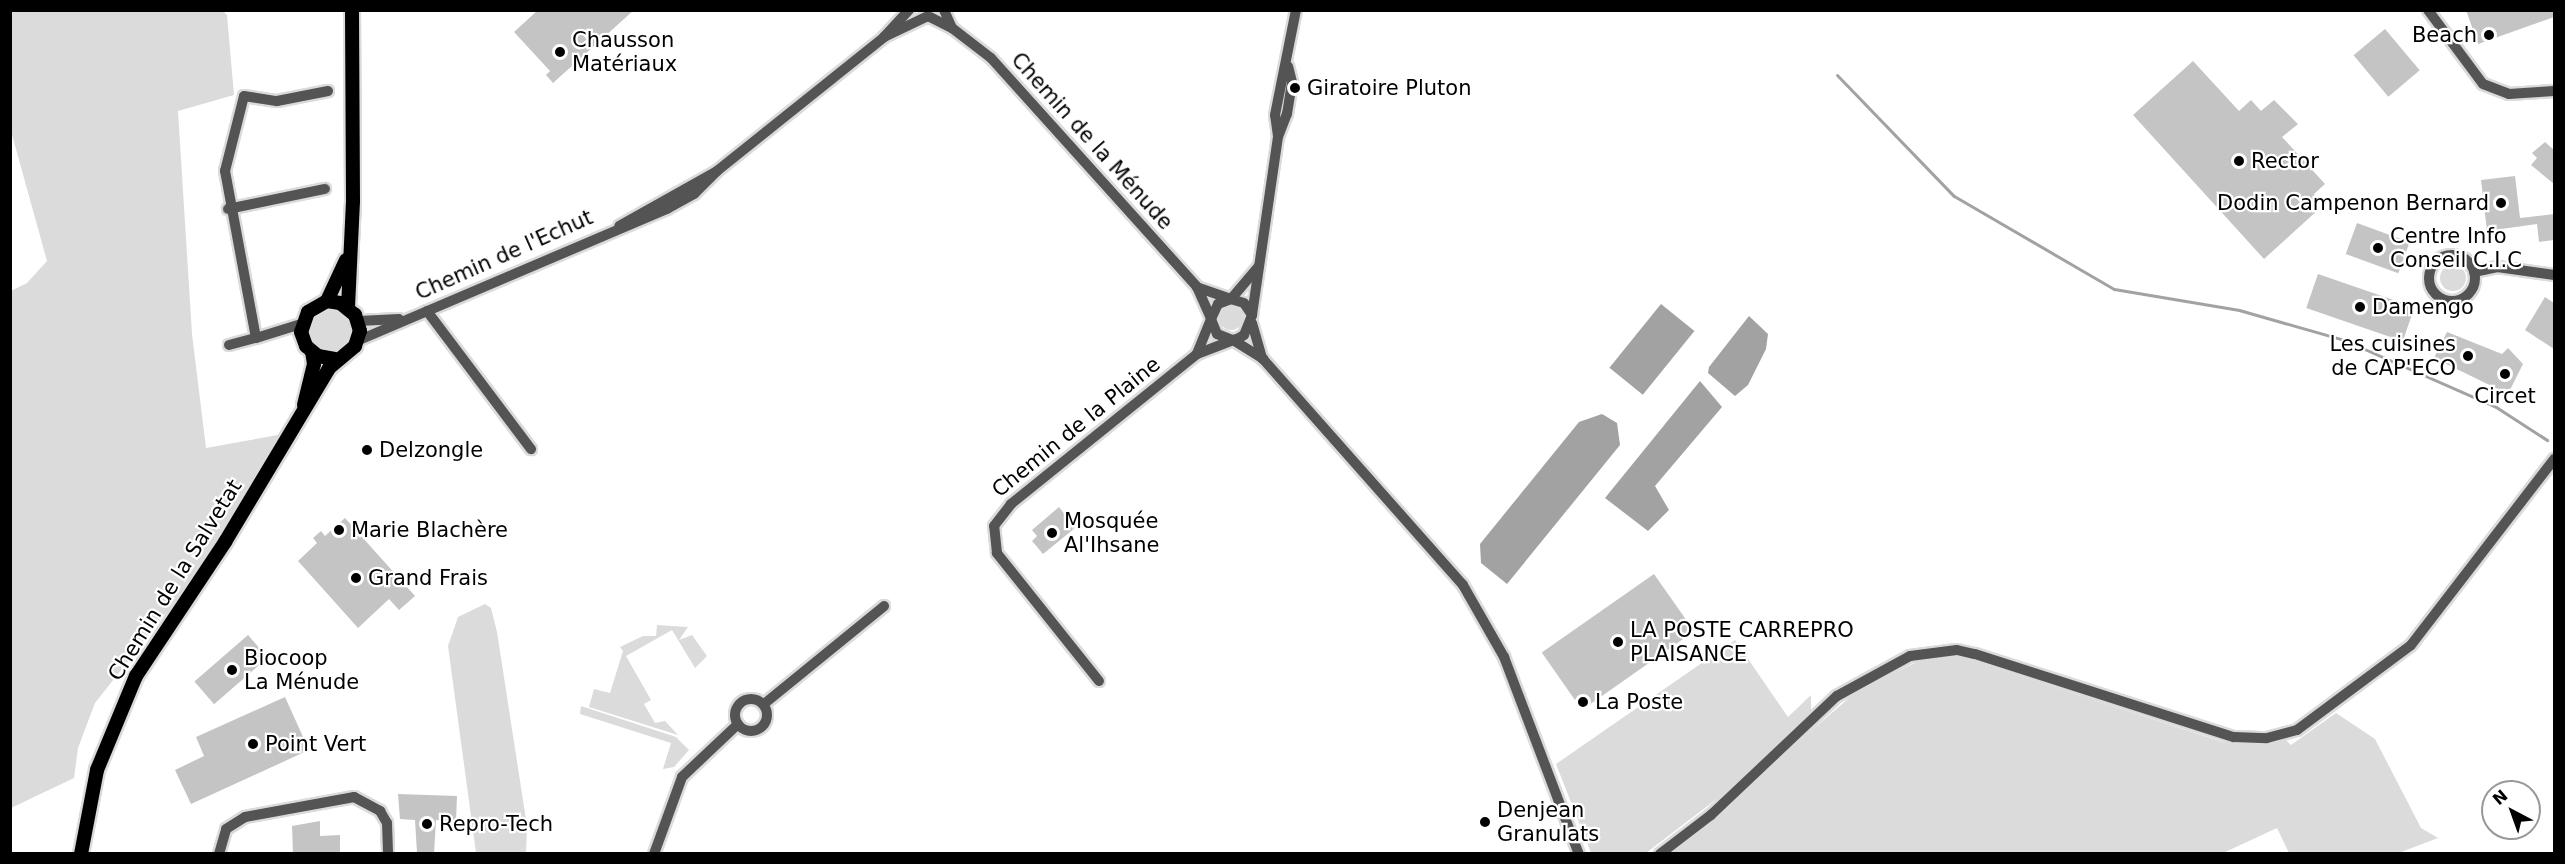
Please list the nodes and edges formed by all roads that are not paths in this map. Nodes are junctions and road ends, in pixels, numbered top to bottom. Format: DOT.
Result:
graph roads {
  1 [pos="352,10"];
  2 [pos="909,10"];
  3 [pos="916,10"];
  4 [pos="942,10"];
  5 [pos="1296,10"];
  6 [pos="2428,10"];
  7 [pos="928,17"];
  8 [pos="952,28"];
  9 [pos="884,37"];
  10 [pos="328,91"];
  11 [pos="2554,91"];
  12 [pos="325,189"];
  13 [pos="228,209"];
  14 [pos="351,246"];
  15 [pos="1259,266"];
  16 [pos="2474,272"];
  17 [pos="2554,275"];
  18 [pos="1197,287"];
  19 [pos="1231,299"];
  20 [pos="327,301"];
  21 [pos="348,307"];
  22 [pos="427,311"];
  23 [pos="405,319"];
  24 [pos="1211,319"];
  25 [pos="1252,319"];
  26 [pos="359,321"];
  27 [pos="301,324"];
  28 [pos="273,336"];
  29 [pos="256,338"];
  30 [pos="302,340"];
  31 [pos="1233,340"];
  32 [pos="357,341"];
  33 [pos="230,345"];
  34 [pos="312,352"];
  35 [pos="1197,354"];
  36 [pos="335,359"];
  37 [pos="1263,360"];
  38 [pos="300,418"];
  39 [pos="531,449"];
  40 [pos="2554,459"];
  41 [pos="884,606"];
  42 [pos="1099,681"];
  43 [pos="764,704"];
  44 [pos="738,724"];
  45 [pos="81,854"];
  46 [pos="219,854"];
  47 [pos="388,854"];
  48 [pos="654,854"];
  49 [pos="1579,854"];
  50 [pos="1660,854"];
  1 -- 14 [label="main road"];
  2 -- 9 [label="street, Chemin de l'Echut"];
  3 -- 7 [label="street, Chemin de la Ménude"];
  4 -- 7 [label="street, Chemin de l'Echut"];
  4 -- 8 [label="street, Chemin de la Ménude"];
  5 -- 15 [label="street"];
  6 -- 11 [label="street"];
  7 -- 8 [label="street, Chemin de la Ménude"];
  7 -- 9 [label="street, Chemin de l'Echut"];
  8 -- 18 [label="street, Chemin de la Ménude"];
  9 -- 22 [label="street, Chemin de l'Echut"];
  10 -- 13 [label="street"];
  12 -- 13 [label="street"];
  13 -- 29 [label="street"];
  14 -- 20 [label="main road"];
  14 -- 21 [label="main road"];
  15 -- 19 [label="street"];
  15 -- 25 [label="street"];
  16 -- 16 [label="street"];
  16 -- 17 [label="street"];
  18 -- 19 [label="street, Chemin de la Ménude"];
  18 -- 24 [label="street, Chemin de la Ménude"];
  19 -- 24 [label="street"];
  19 -- 25 [label="street"];
  20 -- 21 [label="main road"];
  20 -- 27 [label="main road"];
  21 -- 26 [label="main road"];
  22 -- 23 [label="street, Chemin de l'Echut"];
  22 -- 39 [label="street"];
  23 -- 26 [label="street, Chemin de l'Echut"];
  23 -- 32 [label="street, Chemin de l'Echut"];
  24 -- 31 [label="street"];
  24 -- 35 [label="street, Chemin de la Plaine"];
  25 -- 31 [label="street"];
  25 -- 37 [label="street"];
  26 -- 32 [label="main road"];
  27 -- 28 [label="street"];
  27 -- 30 [label="main road"];
  28 -- 29 [label="street"];
  28 -- 30 [label="street"];
  29 -- 33 [label="street"];
  30 -- 34 [label="main road"];
  31 -- 35 [label="street, Chemin de la Plaine"];
  31 -- 37 [label="street"];
  32 -- 36 [label="main road, Chemin de la Salvetat"];
  34 -- 36 [label="main road"];
  34 -- 38 [label="main road, Chemin de la Salvetat"];
  35 -- 42 [label="street, Chemin de la Plaine"];
  36 -- 38 [label="main road, Chemin de la Salvetat"];
  37 -- 49 [label="street"];
  38 -- 45 [label="main road, Chemin de la Salvetat"];
  40 -- 50 [label="street"];
  41 -- 43 [label="street"];
  43 -- 44 [label="street"];
  43 -- 44 [label="street"];
  44 -- 48 [label="street"];
  46 -- 47 [label="street"];
}
